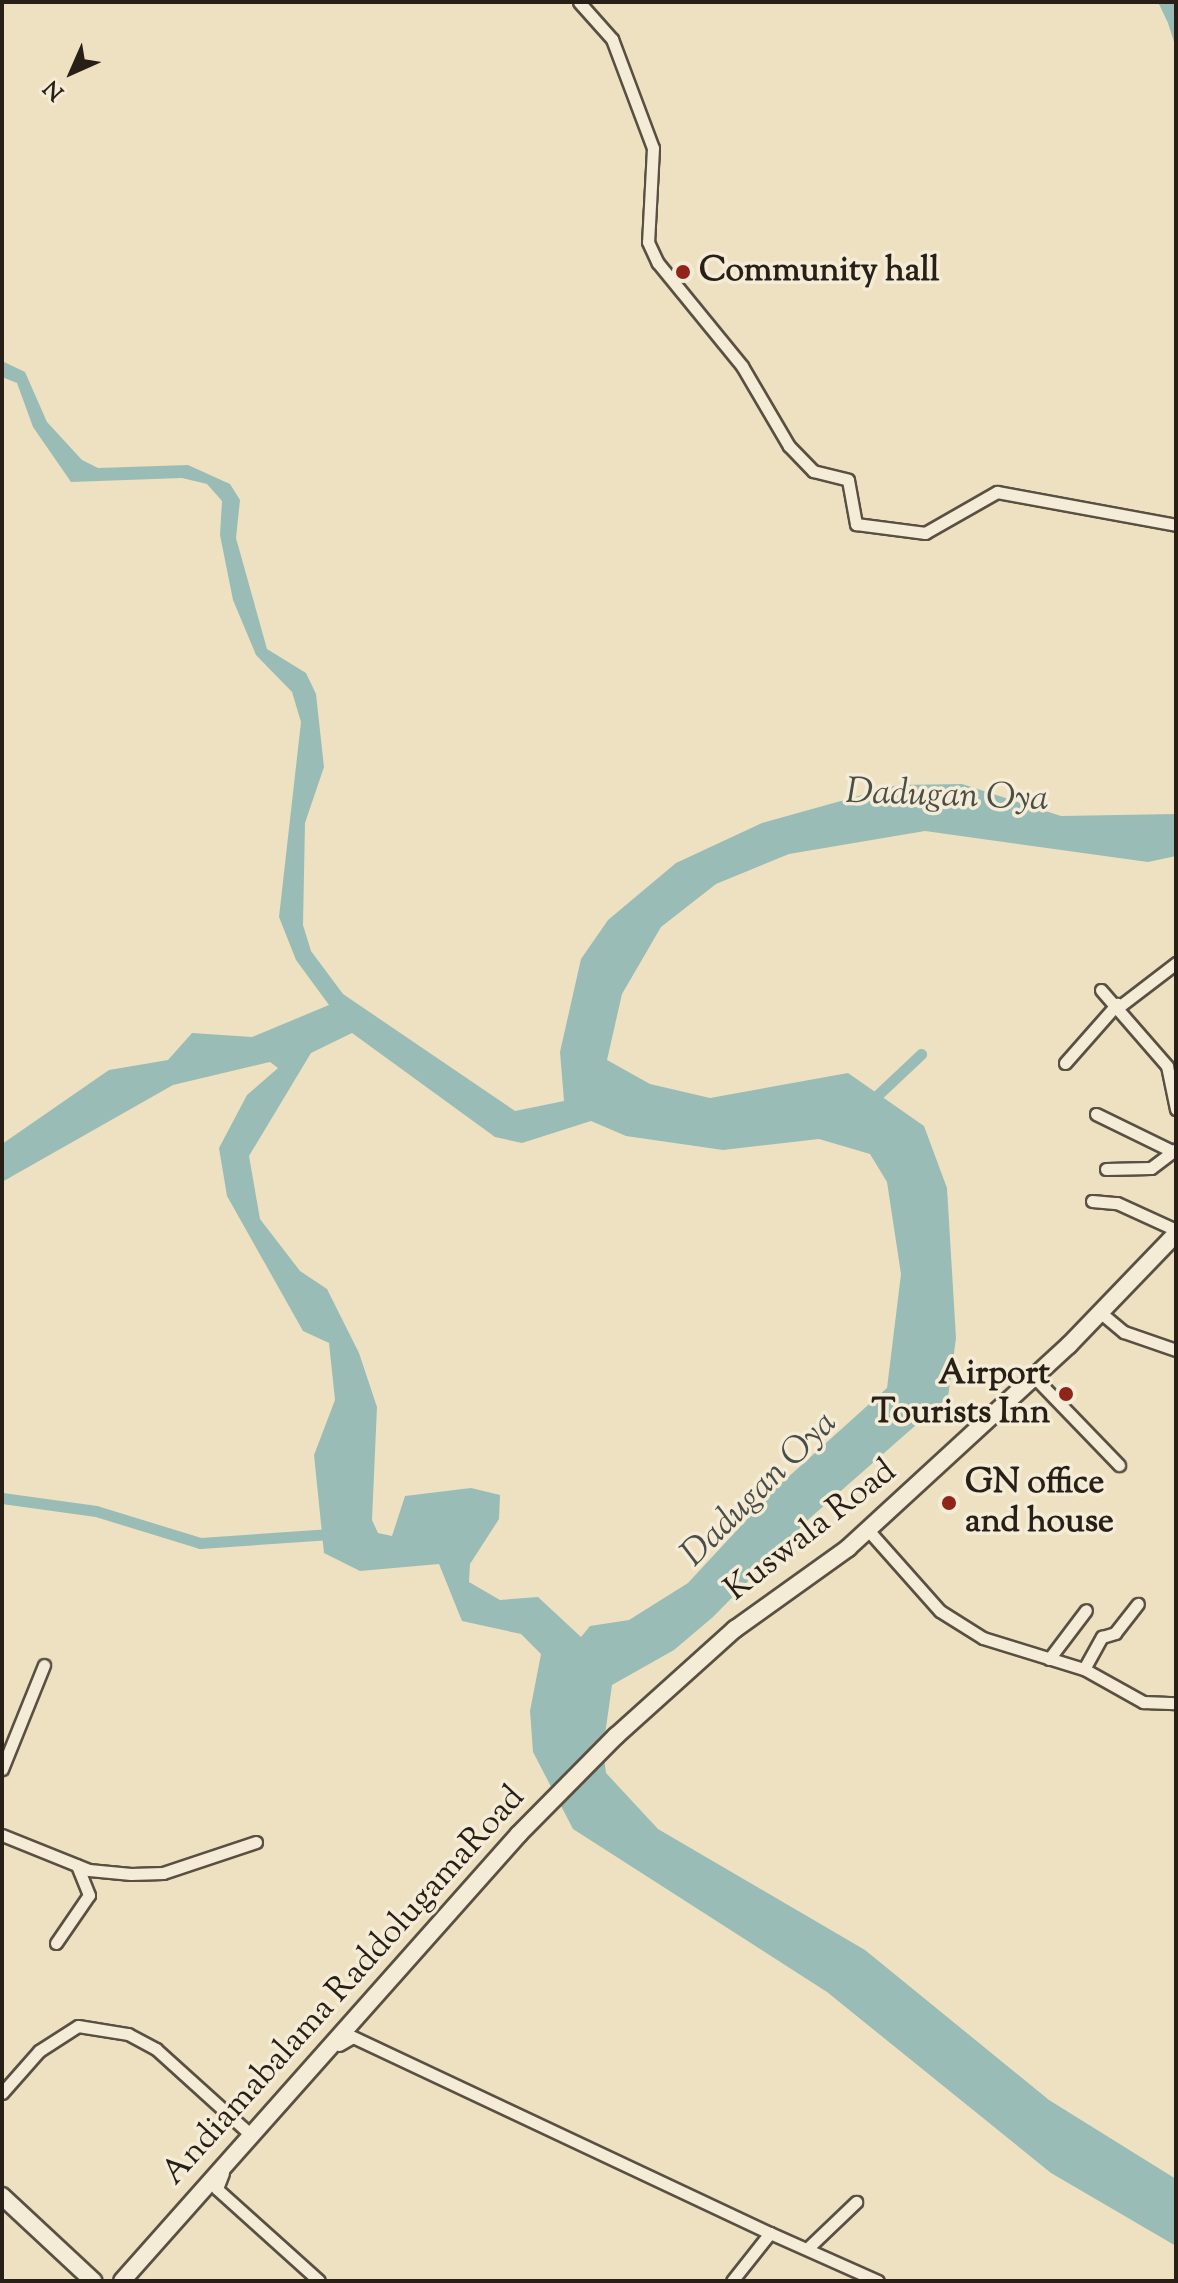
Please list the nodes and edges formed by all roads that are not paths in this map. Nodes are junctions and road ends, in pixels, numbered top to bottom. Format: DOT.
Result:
graph roads {
  1 [pos="579,2"];
  2 [pos="1176,525"];
  3 [pos="1176,963"];
  4 [pos="1101,990"];
  5 [pos="1119,1005"];
  6 [pos="1065,1063"];
  7 [pos="1176,1109"];
  8 [pos="1096,1114"];
  9 [pos="1174,1150"];
  10 [pos="1106,1169"];
  11 [pos="1092,1201"];
  12 [pos="1176,1232"];
  13 [pos="1101,1313"];
  14 [pos="1176,1350"];
  15 [pos="1035,1378"];
  16 [pos="1119,1465"];
  17 [pos="868,1530"];
  18 [pos="1138,1604"];
  19 [pos="1086,1610"];
  20 [pos="1049,1659"];
  21 [pos="44,1665"];
  22 [pos="1084,1669"];
  23 [pos="1175,1699"];
  24 [pos="616,1736"];
  25 [pos="2,1769"];
  26 [pos="2,1835"];
  27 [pos="256,1842"];
  28 [pos="77,1865"];
  29 [pos="56,1943"];
  30 [pos="2,2093"];
  31 [pos="249,2133"];
  32 [pos="2,2196"];
  33 [pos="856,2202"];
  34 [pos="770,2233"];
  35 [pos="810,2246"];
  36 [pos="93,2281"];
  37 [pos="122,2281"];
  38 [pos="319,2281"];
  39 [pos="732,2281"];
  40 [pos="878,2281"];
  1 -- 2 [label="street"];
  3 -- 5 [label="street"];
  4 -- 5 [label="street"];
  5 -- 6 [label="street"];
  5 -- 7 [label="street"];
  8 -- 9 [label="street"];
  9 -- 10 [label="street"];
  11 -- 12 [label="street"];
  12 -- 13 [label="street, Kuswala Road"];
  13 -- 14 [label="street"];
  13 -- 15 [label="street, Kuswala Road"];
  15 -- 16 [label="street"];
  15 -- 17 [label="street, Kuswala Road"];
  17 -- 20 [label="street"];
  17 -- 24 [label="street, Kuswala Road"];
  18 -- 22 [label="street"];
  19 -- 20 [label="street"];
  20 -- 22 [label="street"];
  21 -- 25 [label="street"];
  22 -- 23 [label="street"];
  24 -- 31 [label="street, Andiamabalama RaddolugamaRoad"];
  26 -- 28 [label="street"];
  27 -- 28 [label="street"];
  28 -- 29 [label="street"];
  30 -- 31 [label="street"];
  31 -- 37 [label="street, Andiamabalama RaddolugamaRoad"];
  32 -- 36 [label="street"];
  33 -- 35 [label="street"];
  34 -- 35 [label="street"];
  34 -- 38 [label="street"];
  34 -- 39 [label="street"];
  35 -- 40 [label="street"];
}
